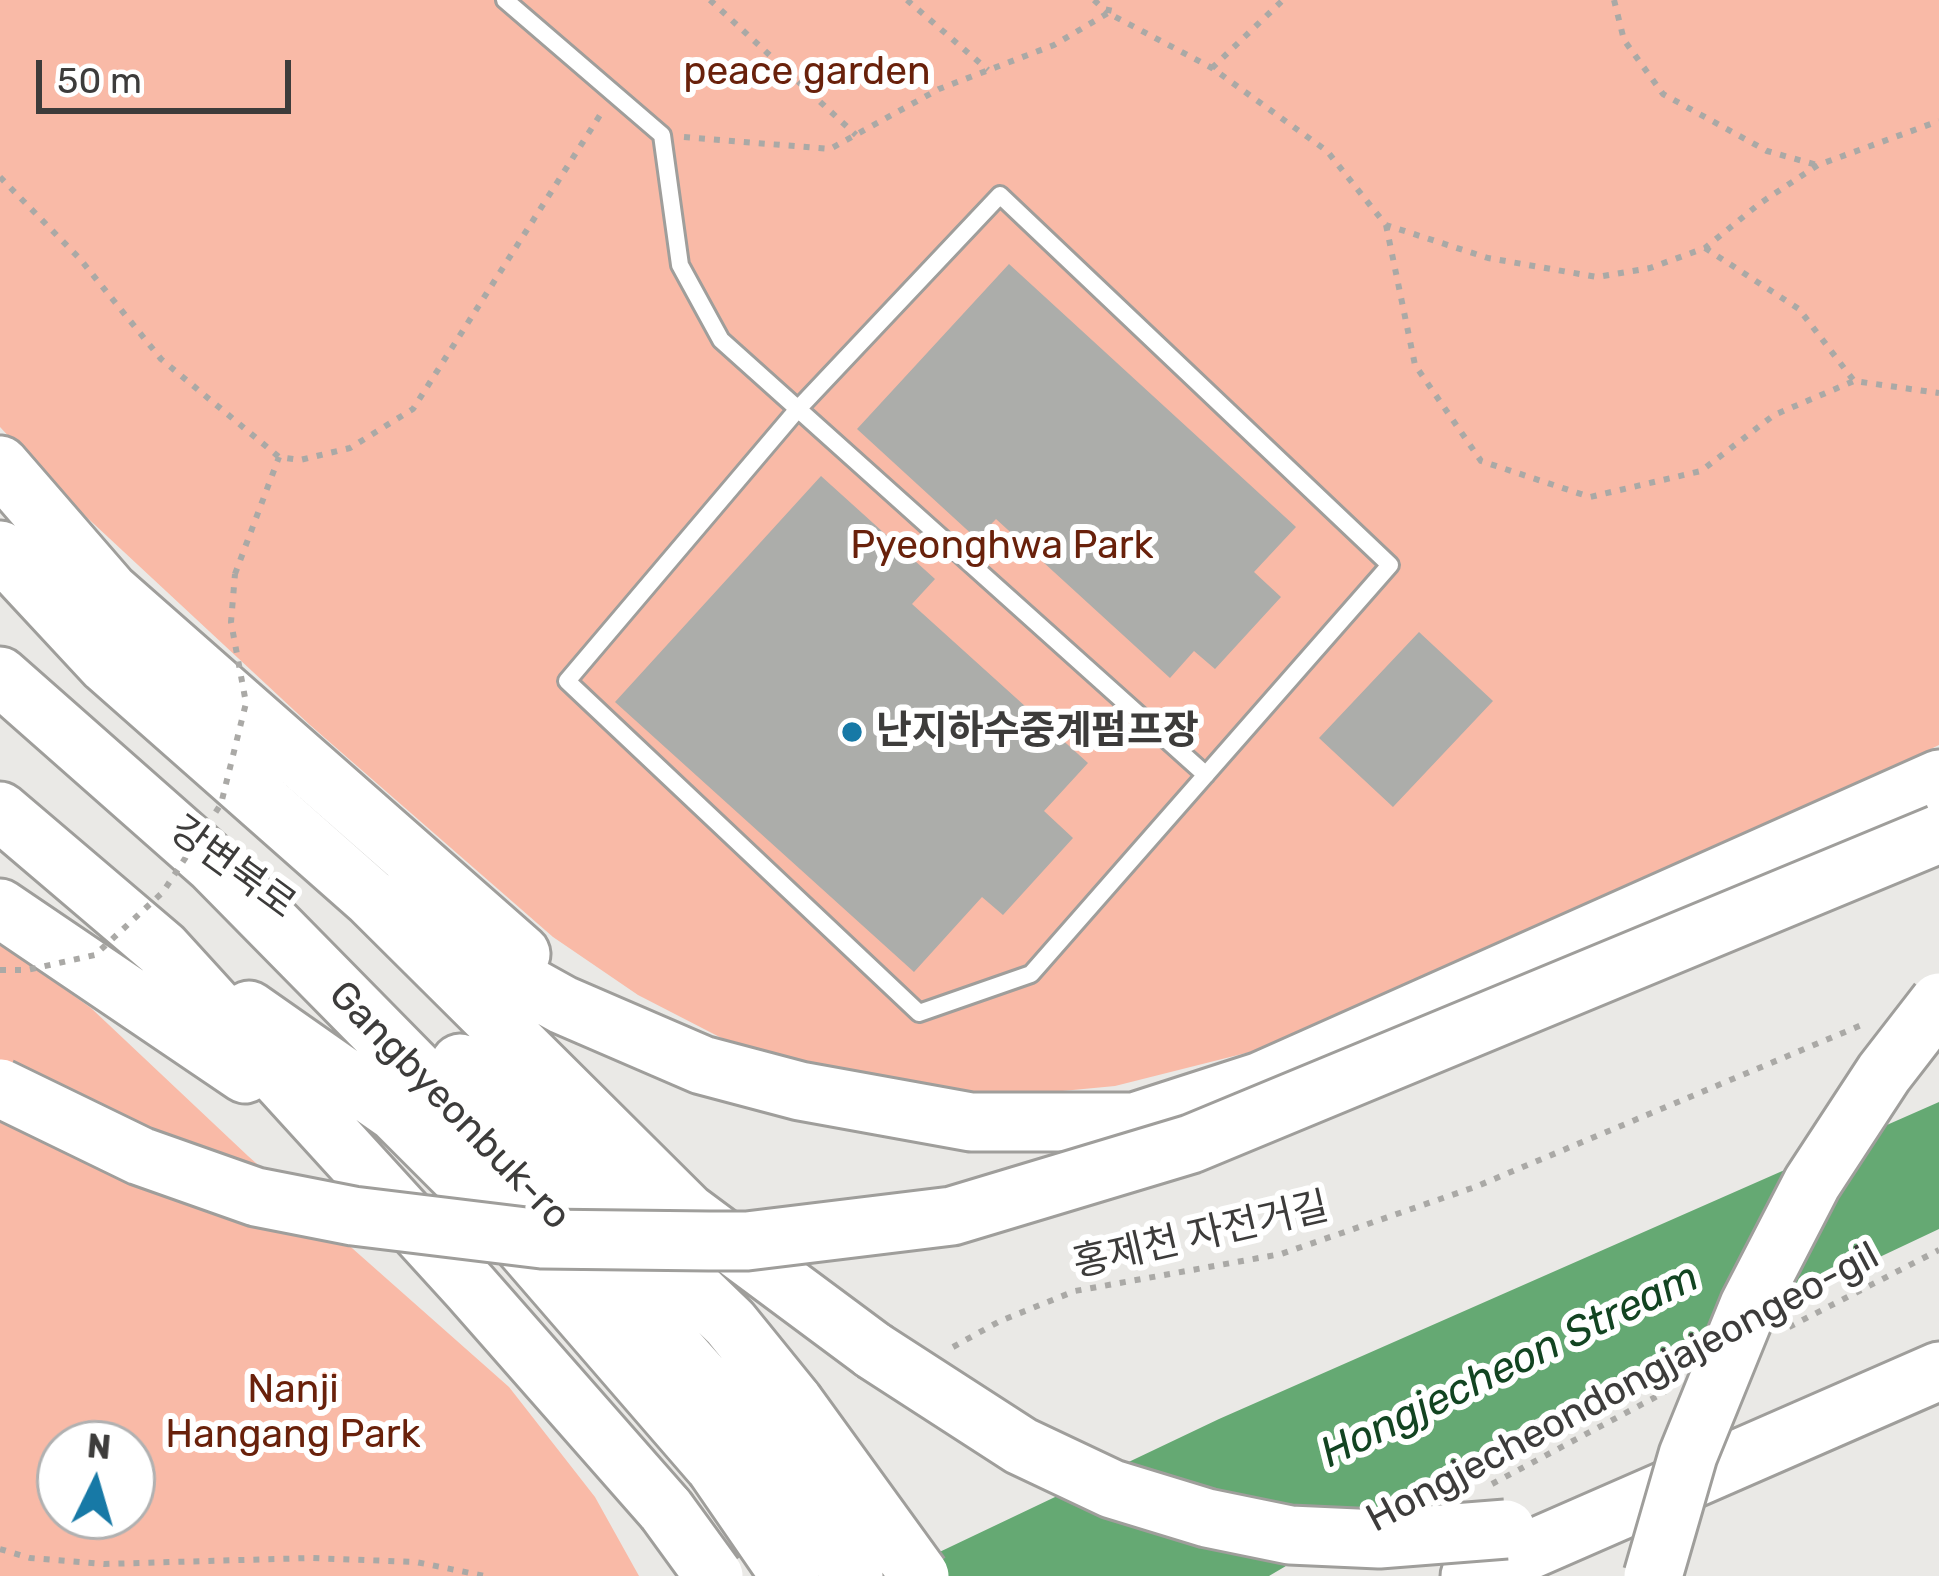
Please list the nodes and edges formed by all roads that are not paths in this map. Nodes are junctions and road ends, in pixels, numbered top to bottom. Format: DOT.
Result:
graph roads {
  1 [pos="506,0"];
  2 [pos="797,410"];
  3 [pos="0,465"];
  4 [pos="0,550"];
  5 [pos="0,676"];
  6 [pos="1206,775"];
  7 [pos="1939,779"];
  8 [pos="143,802"];
  9 [pos="0,811"];
  10 [pos="1939,834"];
  11 [pos="372,899"];
  12 [pos="0,908"];
  13 [pos="162,949"];
  14 [pos="1939,1002"];
  15 [pos="702,1065"];
  16 [pos="0,1088"];
  17 [pos="326,1128"];
  18 [pos="1939,1371"];
  19 [pos="753,1434"];
  20 [pos="1745,1454"];
  21 [pos="714,1576"];
  22 [pos="790,1576"];
  23 [pos="854,1576"];
  24 [pos="920,1576"];
  25 [pos="1470,1576"];
  26 [pos="1653,1576"];
  1 -- 2 [label="lane"];
  2 -- 6 [label="lane"];
  2 -- 6 [label="lane"];
  2 -- 6 [label="lane"];
  3 -- 15 [label="highway"];
  4 -- 11 [label="highway"];
  5 -- 8 [label="highway, Gangbyeonbuk-ro"];
  7 -- 15 [label="highway"];
  8 -- 19 [label="highway, Gangbyeonbuk-ro"];
  8 -- 19 [label="highway, 강변북로"];
  9 -- 13 [label="highway"];
  10 -- 16 [label="highway, bridge"];
  11 -- 15 [label="highway"];
  11 -- 20 [label="highway, bridge"];
  12 -- 17 [label="highway"];
  13 -- 17 [label="highway"];
  13 -- 19 [label="highway"];
  14 -- 26 [label="highway, bridge"];
  17 -- 21 [label="highway, bridge"];
  18 -- 20 [label="highway"];
  19 -- 22 [label="highway, bridge"];
  19 -- 23 [label="highway, Gangbyeonbuk-ro, bridge"];
  19 -- 24 [label="highway, bridge"];
  20 -- 25 [label="highway"];
}
